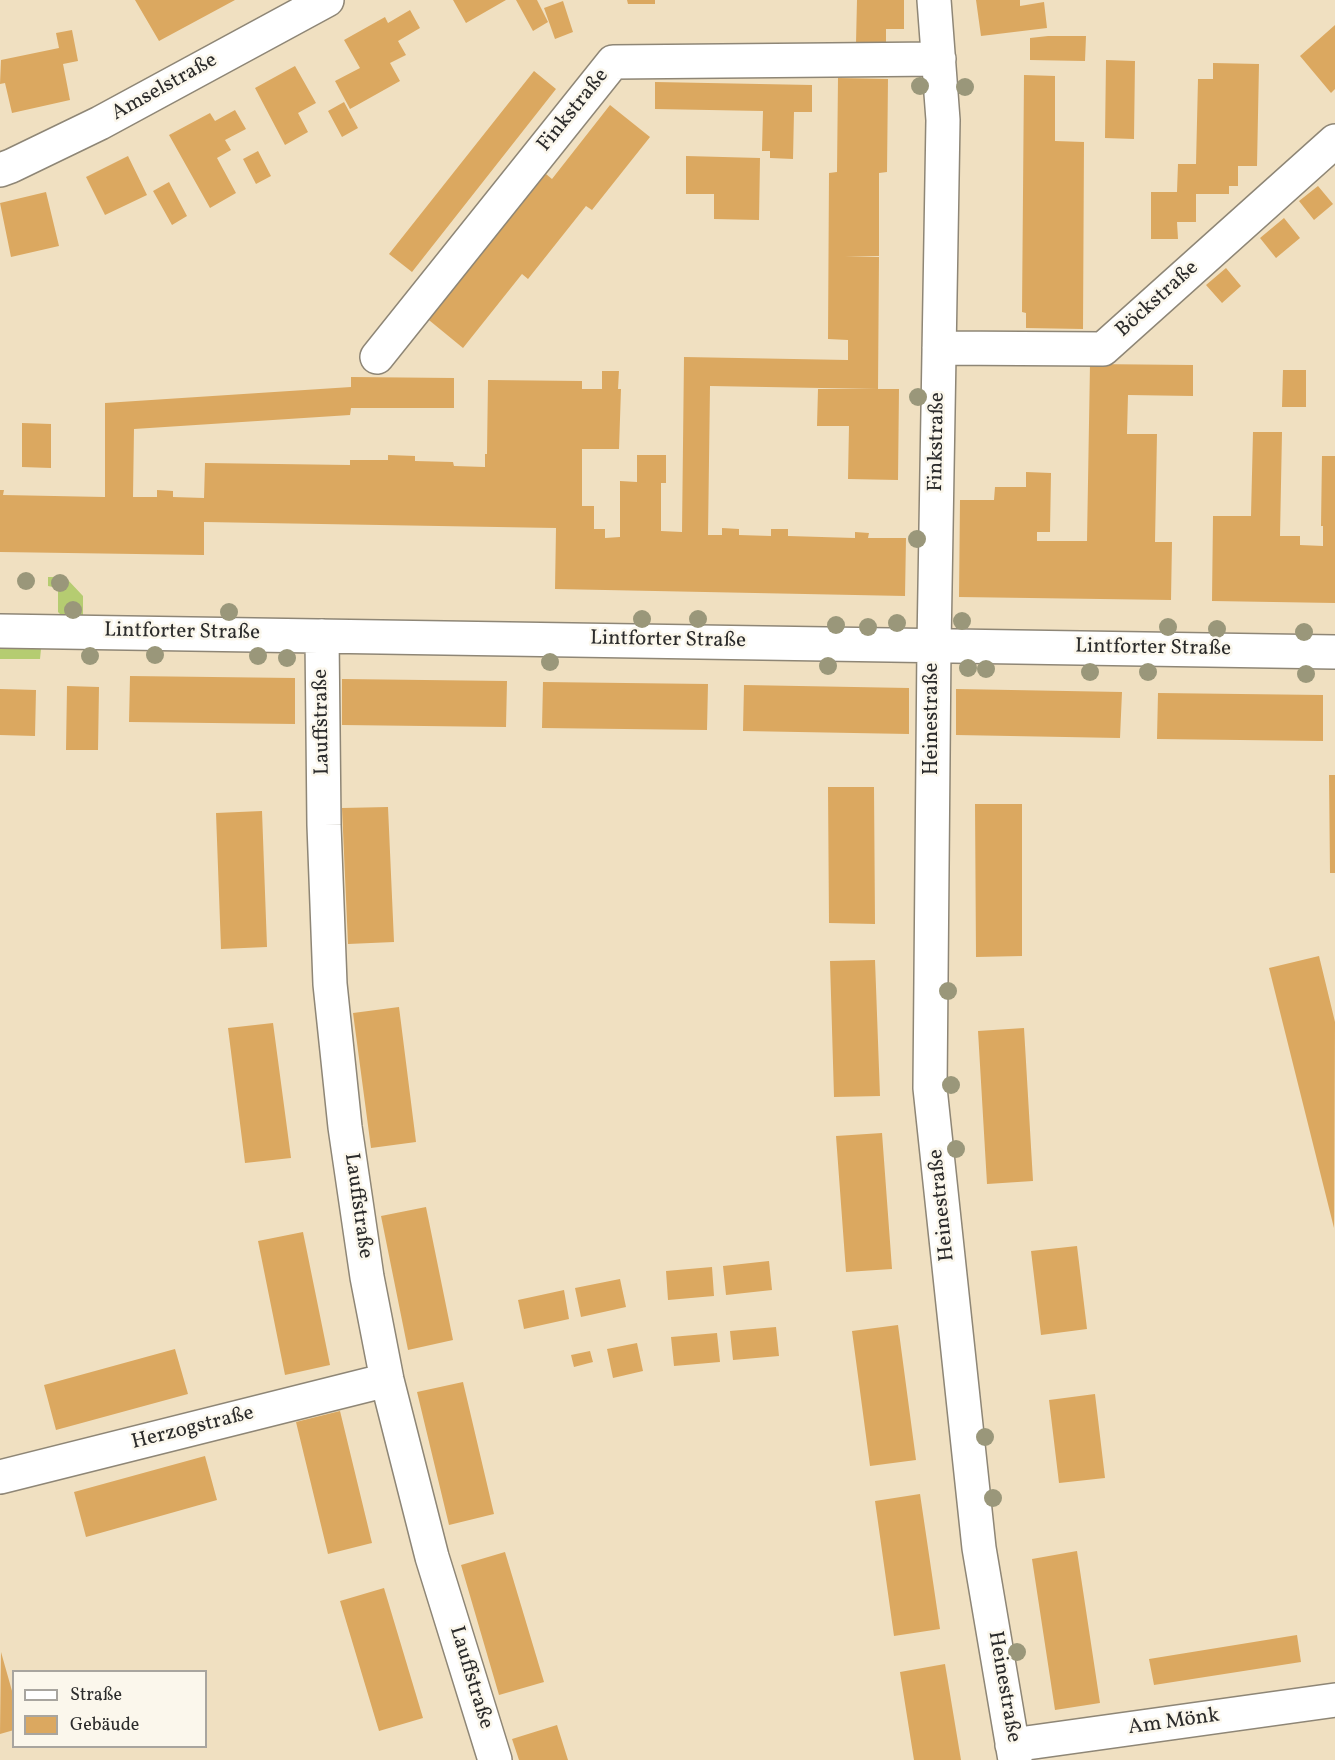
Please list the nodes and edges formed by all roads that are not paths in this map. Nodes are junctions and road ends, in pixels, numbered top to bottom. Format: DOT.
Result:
graph roads {
  1 [pos="327,0"];
  2 [pos="934,0"];
  3 [pos="939,58"];
  4 [pos="1335,141"];
  5 [pos="0,170"];
  6 [pos="939,348"];
  7 [pos="377,357"];
  8 [pos="0,631"];
  9 [pos="322,636"];
  10 [pos="934,645"];
  11 [pos="1335,652"];
  12 [pos="387,1380"];
  13 [pos="0,1478"];
  14 [pos="1335,1700"];
  15 [pos="1014,1753"];
  16 [pos="495,1760"];
  1 -- 5 [label="street, Amselstraße"];
  2 -- 3 [label="street, Finkstraße"];
  3 -- 6 [label="street, Finkstraße"];
  3 -- 7 [label="street, Finkstraße"];
  4 -- 6 [label="street, Böckstraße"];
  6 -- 10 [label="street, Finkstraße"];
  8 -- 9 [label="street, Lintforter Straße"];
  9 -- 10 [label="street, Lintforter Straße"];
  9 -- 12 [label="street, Lauffstraße"];
  10 -- 11 [label="street, Lintforter Straße"];
  10 -- 15 [label="street, Heinestraße"];
  12 -- 13 [label="street, Herzogstraße"];
  12 -- 16 [label="street, Lauffstraße"];
  14 -- 15 [label="street, Am Mönk"];
}
